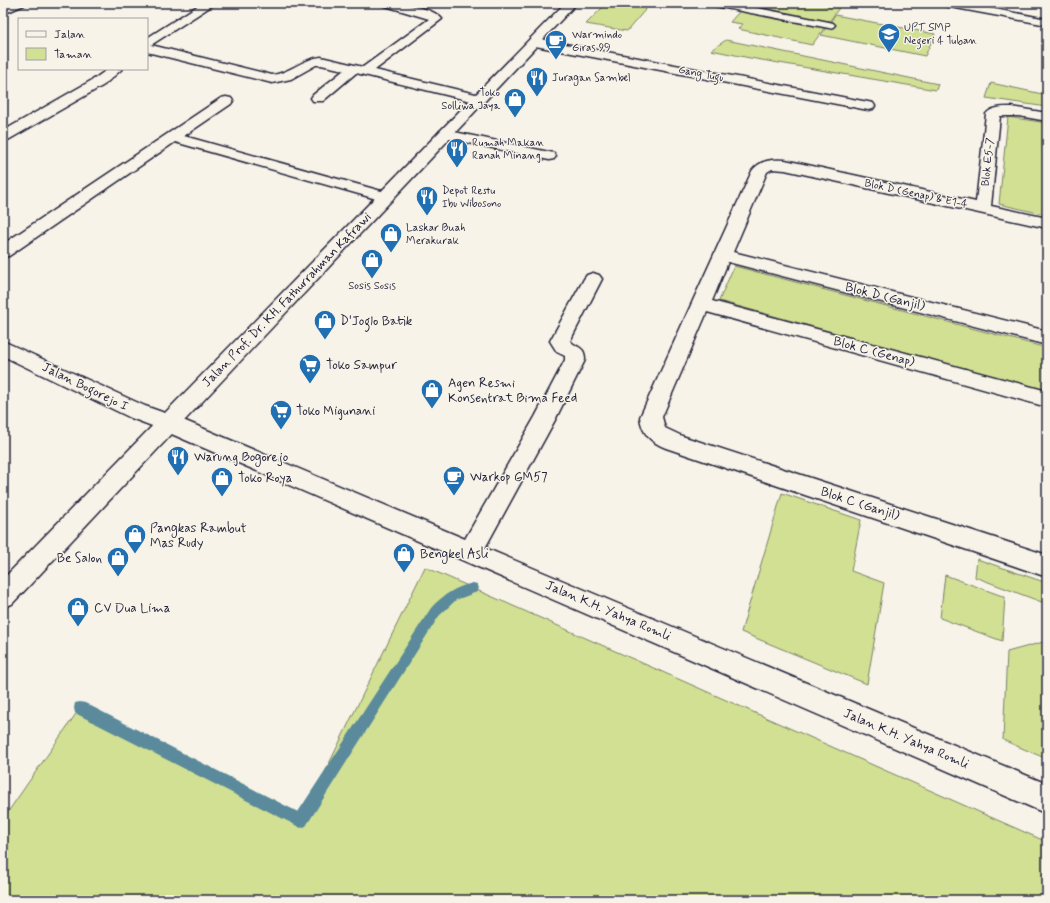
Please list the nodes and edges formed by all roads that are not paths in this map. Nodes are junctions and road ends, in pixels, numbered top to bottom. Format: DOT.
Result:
graph roads {
  1 [pos="20,3"];
  2 [pos="210,3"];
  3 [pos="386,3"];
  4 [pos="571,3"];
  5 [pos="715,3"];
  6 [pos="945,3"];
  7 [pos="3,11"];
  8 [pos="1047,22"];
  9 [pos="828,25"];
  10 [pos="148,42"];
  11 [pos="534,42"];
  12 [pos="148,48"];
  13 [pos="115,70"];
  14 [pos="359,71"];
  15 [pos="318,98"];
  16 [pos="479,99"];
  17 [pos="226,101"];
  18 [pos="868,106"];
  19 [pos="1047,117"];
  20 [pos="446,134"];
  21 [pos="3,137"];
  22 [pos="173,137"];
  23 [pos="549,156"];
  24 [pos="386,197"];
  25 [pos="983,209"];
  26 [pos="1047,223"];
  27 [pos="3,252"];
  28 [pos="722,255"];
  29 [pos="593,278"];
  30 [pos="701,304"];
  31 [pos="1047,338"];
  32 [pos="3,348"];
  33 [pos="1047,399"];
  34 [pos="168,424"];
  35 [pos="470,552"];
  36 [pos="1047,566"];
  37 [pos="3,596"];
  38 [pos="1047,799"];
  1 -- 7 [label="street"];
  2 -- 10 [label="street"];
  3 -- 14 [label="street"];
  4 -- 11 [label="street, Jalan Prof. Dr. KH. Fathurrahman Kafrawi"];
  5 -- 9 [label="street"];
  6 -- 8 [label="street"];
  11 -- 16 [label="street, Jalan Prof. Dr. KH. Fathurrahman Kafrawi"];
  11 -- 18 [label="street, Gang Tugu"];
  12 -- 14 [label="street"];
  13 -- 21 [label="street"];
  14 -- 15 [label="street"];
  14 -- 16 [label="street"];
  16 -- 20 [label="street, Jalan Prof. Dr. KH. Fathurrahman Kafrawi"];
  17 -- 22 [label="street"];
  19 -- 25 [label="street, Blok E5-7"];
  20 -- 23 [label="street"];
  20 -- 24 [label="street, Jalan Prof. Dr. KH. Fathurrahman Kafrawi"];
  22 -- 24 [label="street"];
  22 -- 27 [label="street"];
  24 -- 34 [label="street, Jalan Prof. Dr. KH. Fathurrahman Kafrawi"];
  25 -- 26 [label="street, Blok D (Genap) & E1-4"];
  25 -- 28 [label="street, Blok D (Genap) & E1-4"];
  28 -- 30 [label="street, Blok D (Genap) & E1-4"];
  28 -- 31 [label="street, Blok D (Ganjil)"];
  29 -- 35 [label="street"];
  30 -- 33 [label="street, Blok C (Genap)"];
  30 -- 36 [label="street, Blok C (Ganjil)"];
  32 -- 34 [label="street, Jalan Bogorejo I"];
  34 -- 35 [label="street, Jalan K.H. Yahya Romli"];
  34 -- 37 [label="street, Jalan Prof. Dr. KH. Fathurrahman Kafrawi"];
  35 -- 38 [label="street, Jalan K.H. Yahya Romli"];
}
